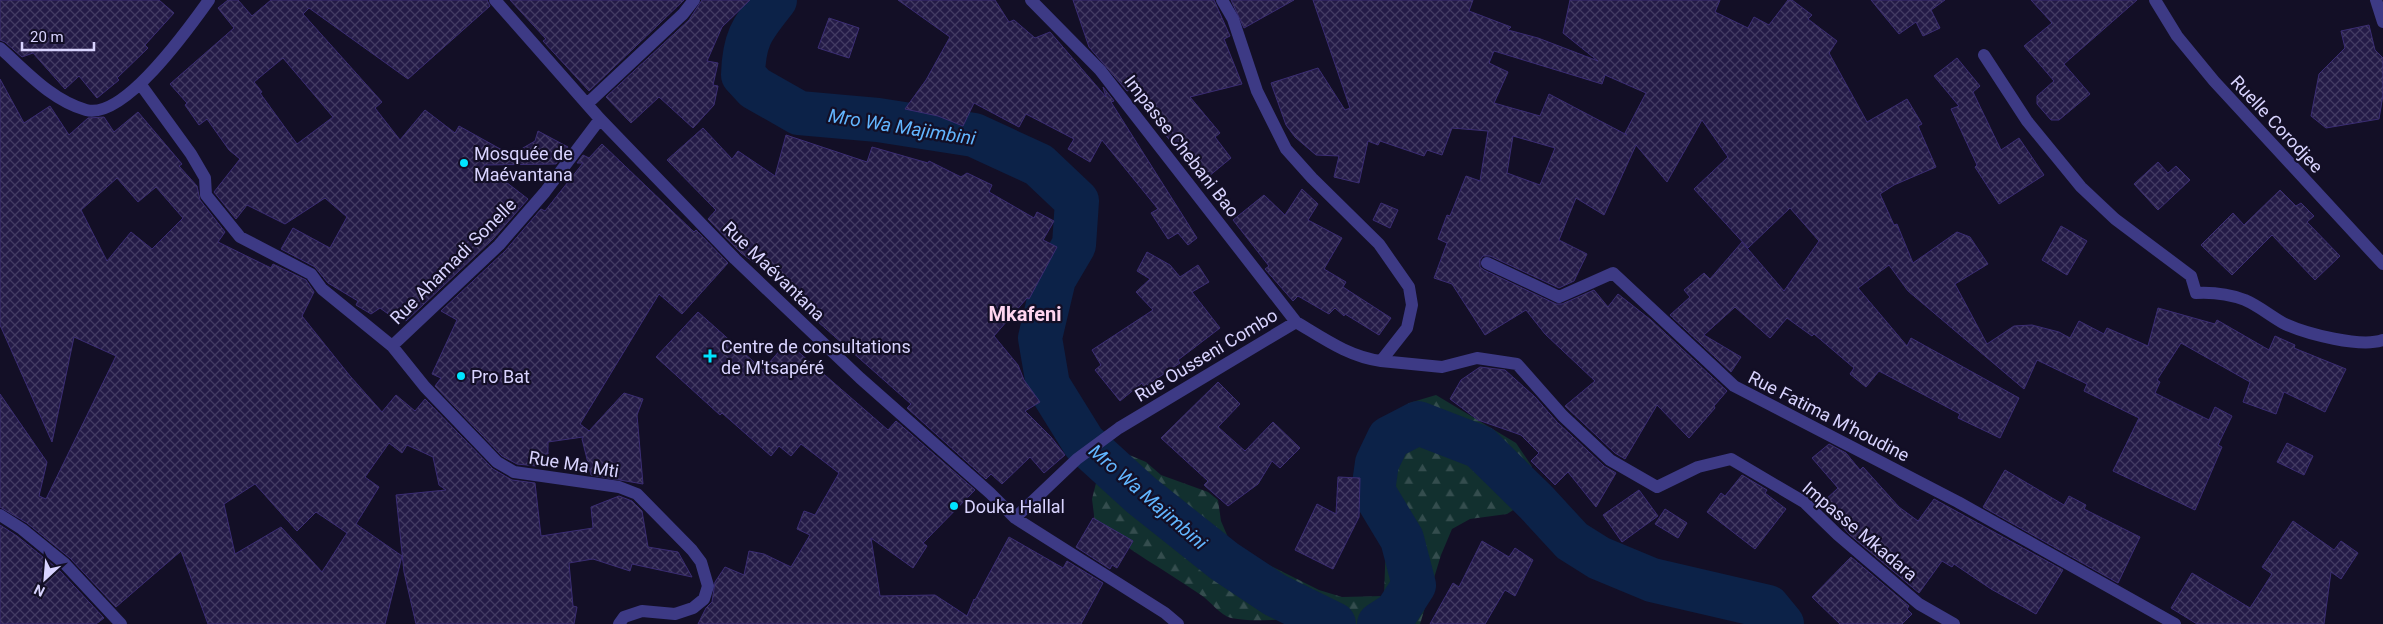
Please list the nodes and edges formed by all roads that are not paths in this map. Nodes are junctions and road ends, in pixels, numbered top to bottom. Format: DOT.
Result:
graph roads {
  1 [pos="209,0"];
  2 [pos="495,0"];
  3 [pos="694,0"];
  4 [pos="1031,0"];
  5 [pos="1222,0"];
  6 [pos="2154,0"];
  7 [pos="2376,0"];
  8 [pos="2383,22"];
  9 [pos="0,48"];
  10 [pos="1984,55"];
  11 [pos="141,85"];
  12 [pos="587,104"];
  13 [pos="600,119"];
  14 [pos="1487,263"];
  15 [pos="2383,264"];
  16 [pos="1296,322"];
  17 [pos="2383,340"];
  18 [pos="392,346"];
  19 [pos="1381,361"];
  20 [pos="0,515"];
  21 [pos="1015,518"];
  22 [pos="121,624"];
  23 [pos="619,624"];
  24 [pos="1178,624"];
  25 [pos="1954,624"];
  26 [pos="2175,624"];
  1 -- 11 [label="street"];
  2 -- 12 [label="street, Rue Maévantana"];
  3 -- 12 [label="street"];
  4 -- 16 [label="street, Impasse Chebani Bao"];
  5 -- 19 [label="street"];
  6 -- 15 [label="street, Ruelle Corodjee"];
  7 -- 8 [label="street"];
  9 -- 11 [label="street"];
  10 -- 17 [label="street"];
  11 -- 18 [label="street, Rue Ahamadi Sonelle"];
  12 -- 13 [label="street, Rue Maévantana"];
  13 -- 18 [label="street, Rue Ahamadi Sonelle"];
  13 -- 21 [label="street, Rue Maévantana"];
  14 -- 26 [label="street, Rue Fatima M'houdine"];
  16 -- 19 [label="street, Rue Ousseni Combo"];
  16 -- 21 [label="street, Rue Ousseni Combo"];
  18 -- 23 [label="street, Rue Ma Mti"];
  19 -- 25 [label="street, Impasse Mkadara"];
  20 -- 22 [label="street"];
  21 -- 24 [label="street, Rue Maévantana"];
}
